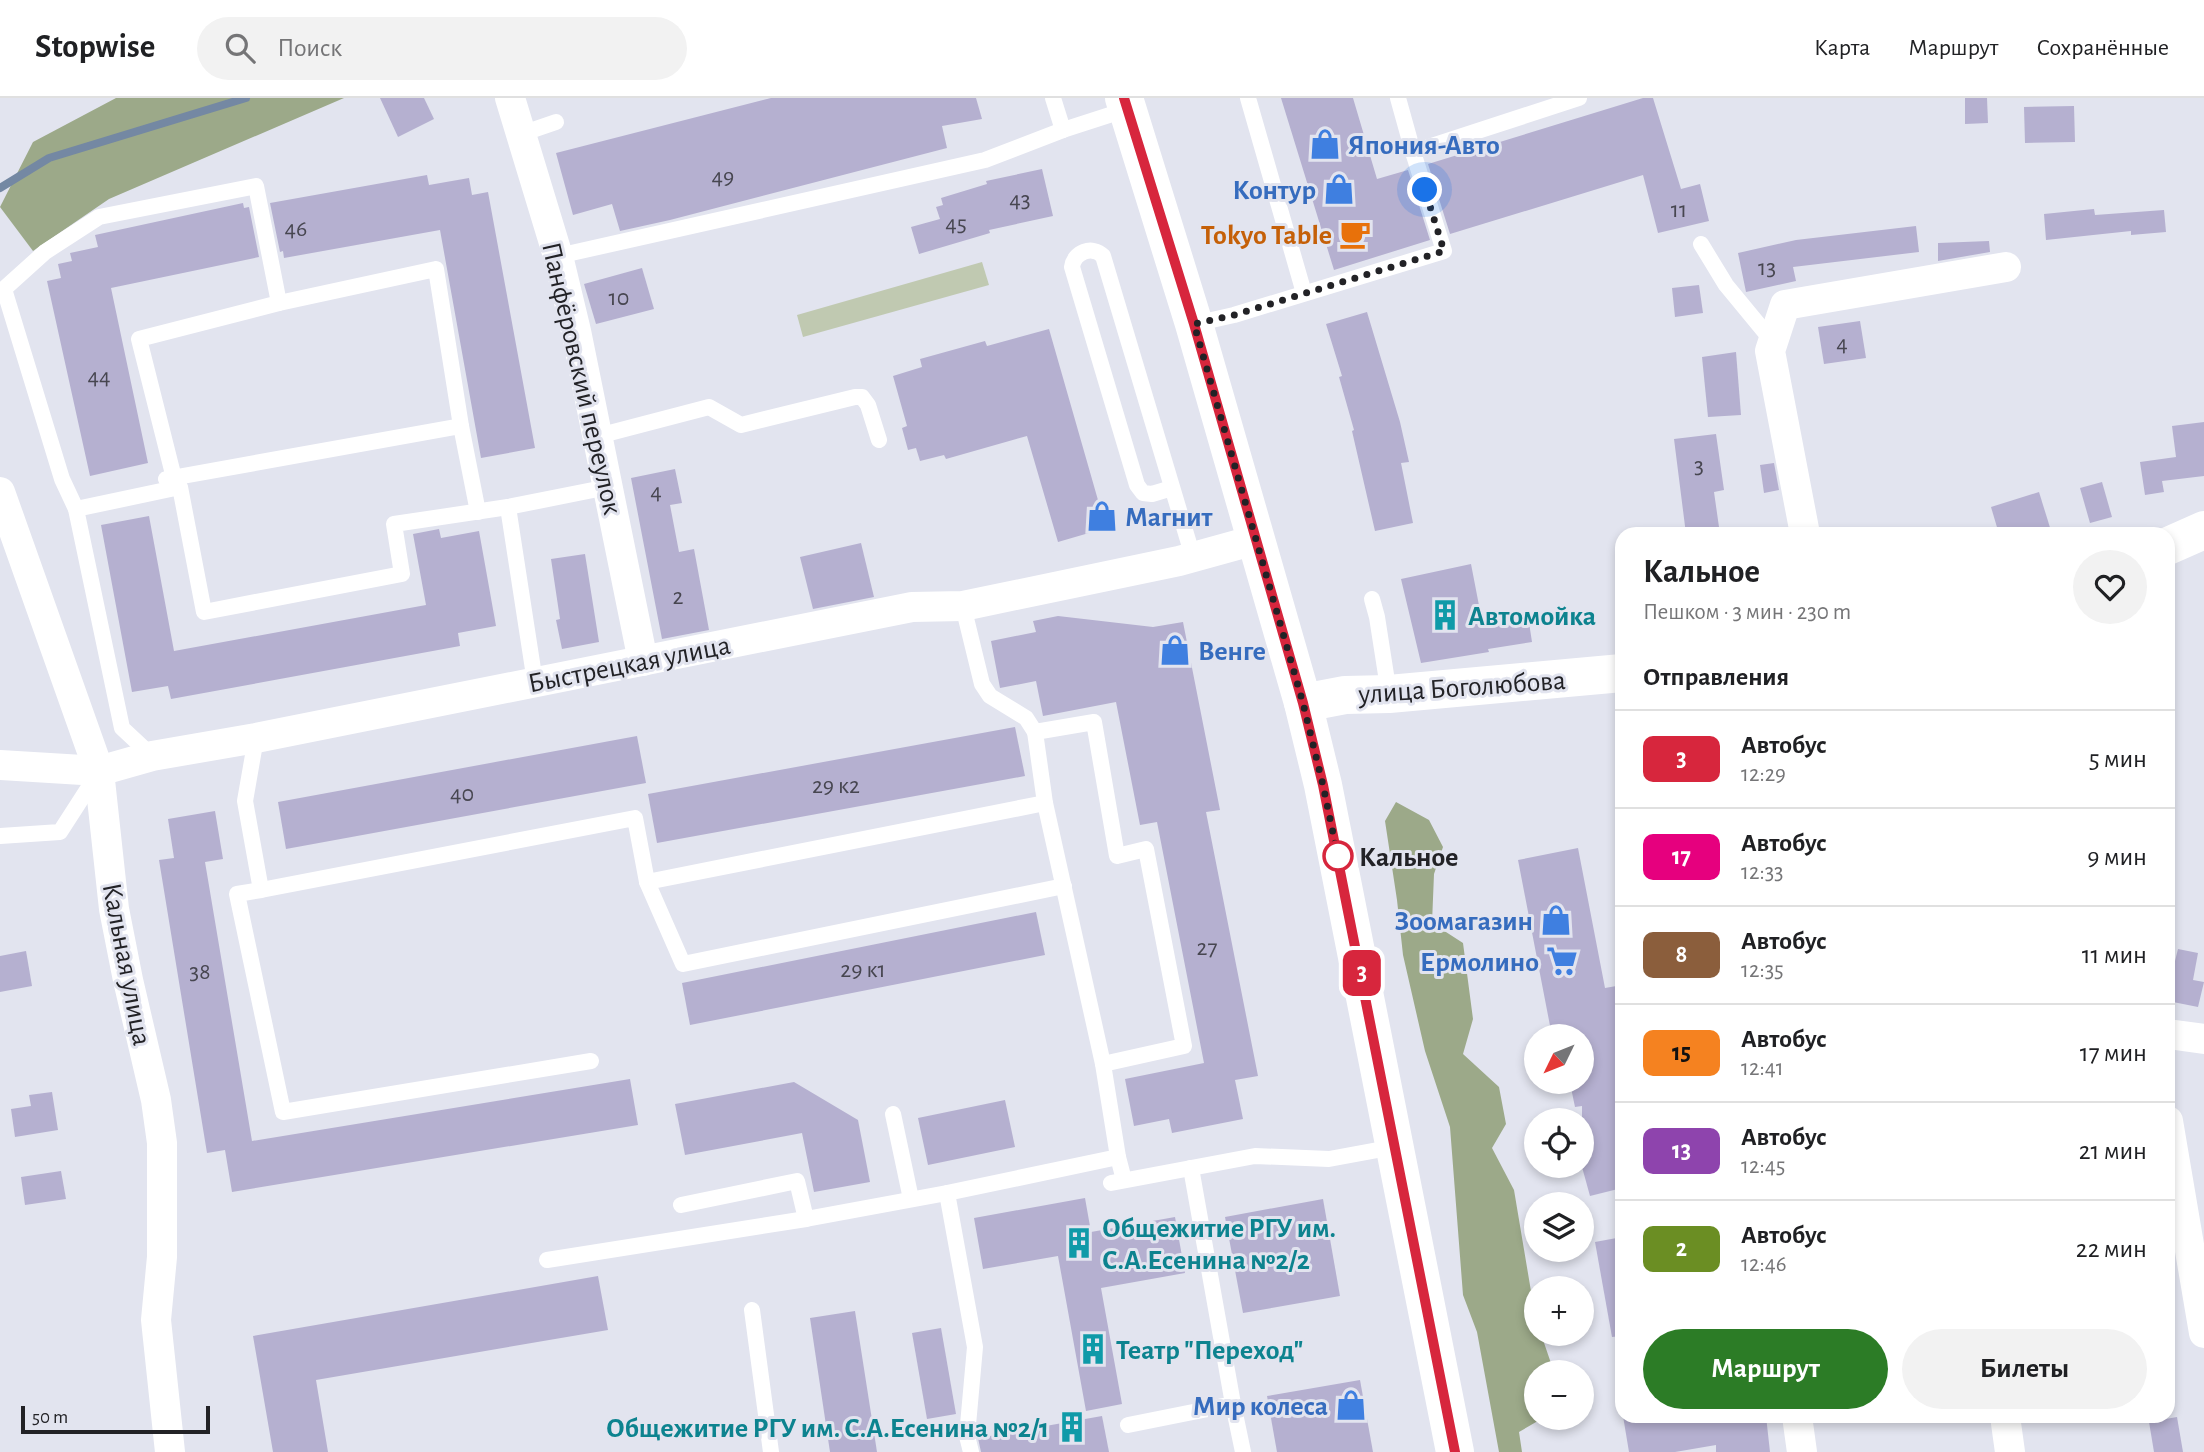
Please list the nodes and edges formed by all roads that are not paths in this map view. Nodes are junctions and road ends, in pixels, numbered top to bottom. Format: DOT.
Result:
graph roads {
  1 [pos="510,98"];
  2 [pos="1053,98"];
  3 [pos="1248,98"];
  4 [pos="1398,98"];
  5 [pos="1579,98"];
  6 [pos="1126,103"];
  7 [pos="556,122"];
  8 [pos="1063,130"];
  9 [pos="521,134"];
  10 [pos="1413,152"];
  11 [pos="1701,244"];
  12 [pos="558,256"];
  13 [pos="2006,267"];
  14 [pos="1304,293"];
  15 [pos="279,303"];
  16 [pos="1194,324"];
  17 [pos="1773,342"];
  18 [pos="461,426"];
  19 [pos="597,436"];
  20 [pos="879,440"];
  21 [pos="174,478"];
  22 [pos="608,487"];
  23 [pos="1172,488"];
  24 [pos="0,492"];
  25 [pos="74,504"];
  26 [pos="508,507"];
  27 [pos="478,512"];
  28 [pos="1804,527"];
  29 [pos="2204,530"];
  30 [pos="1255,540"];
  31 [pos="2175,543"];
  32 [pos="1193,557"];
  33 [pos="1372,599"];
  34 [pos="963,606"];
  35 [pos="643,661"];
  36 [pos="1615,674"];
  37 [pos="534,682"];
  38 [pos="1389,694"];
  39 [pos="1303,703"];
  40 [pos="1035,732"];
  41 [pos="256,738"];
  42 [pos="152,756"];
  43 [pos="0,765"];
  44 [pos="99,771"];
  45 [pos="1045,803"];
  46 [pos="0,836"];
  47 [pos="647,882"];
  48 [pos="1064,886"];
  49 [pos="261,890"];
  50 [pos="2175,1035"];
  51 [pos="2204,1039"];
  52 [pos="591,1061"];
  53 [pos="1103,1064"];
  54 [pos="893,1114"];
  55 [pos="1394,1147"];
  56 [pos="1118,1157"];
  57 [pos="2175,1162"];
  58 [pos="1191,1168"];
  59 [pos="947,1192"];
  60 [pos="911,1199"];
  61 [pos="681,1205"];
  62 [pos="806,1219"];
  63 [pos="547,1260"];
  64 [pos="752,1310"];
  65 [pos="2204,1334"];
  66 [pos="1233,1404"];
  67 [pos="1798,1423"];
  68 [pos="2006,1423"];
  69 [pos="1128,1425"];
  70 [pos="170,1452"];
  71 [pos="771,1452"];
  72 [pos="971,1452"];
  73 [pos="1243,1452"];
  74 [pos="1455,1452"];
  75 [pos="1802,1452"];
  76 [pos="2010,1452"];
  1 -- 9 [label="street, Панфёровский переулок"];
  2 -- 8 [label="lane"];
  3 -- 14 [label="lane"];
  4 -- 10 [label="lane"];
  5 -- 10 [label="lane"];
  6 -- 8 [label="lane"];
  6 -- 16 [label="main road"];
  7 -- 9 [label="lane"];
  8 -- 12 [label="lane"];
  9 -- 12 [label="street, Панфёровский переулок"];
  10 -- 14 [label="lane"];
  11 -- 17 [label="lane"];
  12 -- 19 [label="street, Панфёровский переулок"];
  13 -- 17 [label="street"];
  14 -- 16 [label="lane"];
  15 -- 18 [label="lane"];
  15 -- 21 [label="lane"];
  15 -- 25 [label="lane"];
  16 -- 30 [label="main road"];
  17 -- 28 [label="street"];
  18 -- 21 [label="lane"];
  18 -- 27 [label="lane"];
  19 -- 20 [label="lane"];
  19 -- 22 [label="street, Панфёровский переулок"];
  21 -- 25 [label="lane"];
  22 -- 26 [label="lane"];
  22 -- 35 [label="street, Панфёровский переулок"];
  23 -- 23 [label="lane"];
  23 -- 32 [label="lane"];
  24 -- 44 [label="street, Кальная улица"];
  25 -- 27 [label="lane"];
  25 -- 42 [label="lane"];
  26 -- 27 [label="lane"];
  26 -- 37 [label="lane"];
  29 -- 31 [label="main road"];
  30 -- 32 [label="street, Быстрецкая улица"];
  30 -- 39 [label="main road"];
  32 -- 34 [label="street, Быстрецкая улица"];
  33 -- 38 [label="lane"];
  34 -- 35 [label="street, Быстрецкая улица"];
  34 -- 40 [label="lane"];
  35 -- 37 [label="street, Быстрецкая улица"];
  36 -- 38 [label="main road, улица Боголюбова"];
  37 -- 41 [label="street, Быстрецкая улица"];
  38 -- 39 [label="main road, улица Боголюбова"];
  39 -- 55 [label="main road"];
  40 -- 45 [label="lane"];
  40 -- 53 [label="lane"];
  41 -- 42 [label="street, Быстрецкая улица"];
  41 -- 49 [label="lane"];
  42 -- 44 [label="street, Быстрецкая улица"];
  43 -- 44 [label="street, Быстрецкая улица"];
  44 -- 46 [label="lane"];
  44 -- 70 [label="street, Кальная улица"];
  45 -- 47 [label="lane"];
  45 -- 48 [label="lane"];
  47 -- 48 [label="lane"];
  47 -- 49 [label="lane"];
  48 -- 53 [label="lane"];
  49 -- 52 [label="lane"];
  50 -- 51 [label="street"];
  53 -- 56 [label="lane"];
  54 -- 60 [label="lane"];
  55 -- 58 [label="lane"];
  55 -- 74 [label="main road"];
  56 -- 58 [label="lane"];
  56 -- 59 [label="lane"];
  57 -- 65 [label="street"];
  58 -- 66 [label="lane"];
  59 -- 60 [label="lane"];
  59 -- 72 [label="lane"];
  60 -- 62 [label="lane"];
  61 -- 62 [label="lane"];
  62 -- 63 [label="lane"];
  64 -- 71 [label="lane"];
  66 -- 69 [label="lane"];
  66 -- 73 [label="lane"];
  67 -- 75 [label="street"];
  68 -- 76 [label="street"];
}
